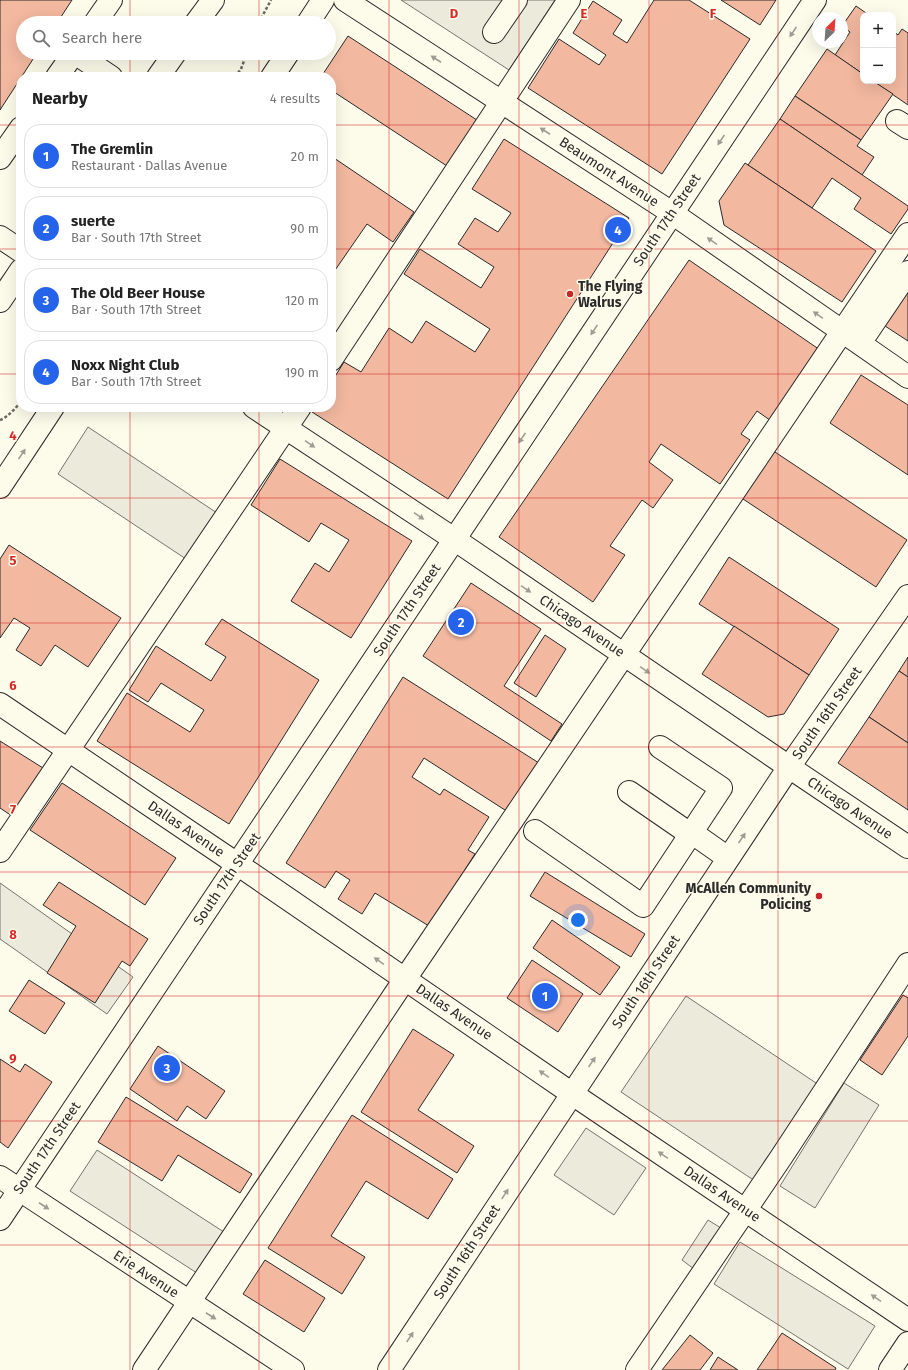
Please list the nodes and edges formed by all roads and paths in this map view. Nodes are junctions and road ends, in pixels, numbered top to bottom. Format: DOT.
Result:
graph roads {
  1 [pos="111,0"];
  2 [pos="213,0"];
  3 [pos="271,0"];
  4 [pos="323,0"];
  5 [pos="345,0"];
  6 [pos="516,0"];
  7 [pos="569,0"];
  8 [pos="815,0"];
  9 [pos="100,16"];
  10 [pos="201,16"];
  11 [pos="262,16"];
  12 [pos="313,16"];
  13 [pos="494,32"];
  14 [pos="70,60"];
  15 [pos="86,60"];
  16 [pos="170,60"];
  17 [pos="244,60"];
  18 [pos="283,60"];
  19 [pos="61,72"];
  20 [pos="104,72"];
  21 [pos="162,72"];
  22 [pos="239,72"];
  23 [pos="275,72"];
  24 [pos="501,102"];
  25 [pos="16,135"];
  26 [pos="0,158"];
  27 [pos="672,213"];
  28 [pos="0,236"];
  29 [pos="907,239"];
  30 [pos="16,247"];
  31 [pos="908,272"];
  32 [pos="16,277"];
  33 [pos="0,301"];
  34 [pos="851,338"];
  35 [pos="336,352"];
  36 [pos="908,377"];
  37 [pos="16,407"];
  38 [pos="50,412"];
  39 [pos="262,412"];
  40 [pos="297,412"];
  41 [pos="0,420"];
  42 [pos="286,428"];
  43 [pos="0,486"];
  44 [pos="454,539"];
  45 [pos="908,596"];
  46 [pos="623,654"];
  47 [pos="0,704"];
  48 [pos="660,747"];
  49 [pos="69,750"];
  50 [pos="789,768"];
  51 [pos="629,792"];
  52 [pos="535,831"];
  53 [pos="690,834"];
  54 [pos="908,847"];
  55 [pos="0,851"];
  56 [pos="728,858"];
  57 [pos="237,864"];
  58 [pos="904,978"];
  59 [pos="405,979"];
  60 [pos="571,1093"];
  61 [pos="0,1177"];
  62 [pos="20,1190"];
  63 [pos="745,1210"];
  64 [pos="0,1219"];
  65 [pos="189,1302"];
  66 [pos="908,1320"];
  67 [pos="908,1343"];
  68 [pos="144,1370"];
  69 [pos="293,1370"];
  70 [pos="389,1370"];
  71 [pos="637,1370"];
  72 [pos="890,1370"];
  1 -- 9 [label="street"];
  2 -- 10 [label="street"];
  3 -- 11 [label="path"];
  4 -- 12 [label="street"];
  24 -- 5 [label="street, Beaumont Avenue, one-way"];
  6 -- 13 [label="street"];
  7 -- 24 [label="street"];
  8 -- 27 [label="street, South 17th Street, one-way"];
  14 -- 19 [label="street"];
  15 -- 20 [label="street"];
  16 -- 21 [label="street"];
  17 -- 22 [label="path"];
  18 -- 23 [label="street"];
  27 -- 24 [label="street, Beaumont Avenue, one-way"];
  24 -- 35 [label="street"];
  25 -- 26 [label="street"];
  34 -- 27 [label="street, Beaumont Avenue, one-way"];
  27 -- 44 [label="street, South 17th Street, one-way"];
  28 -- 30 [label="street"];
  29 -- 34 [label="street"];
  31 -- 34 [label="street"];
  32 -- 33 [label="street"];
  34 -- 36 [label="street, Beaumont Avenue"];
  34 -- 46 [label="street"];
  37 -- 41 [label="path"];
  43 -- 38 [label="street, one-way"];
  39 -- 42 [label="street, Chicago Avenue"];
  40 -- 42 [label="street"];
  42 -- 44 [label="street, Chicago Avenue, one-way"];
  42 -- 49 [label="street"];
  44 -- 46 [label="street, Chicago Avenue, one-way"];
  44 -- 57 [label="street, South 17th Street"];
  45 -- 50 [label="street, South 16th Street"];
  46 -- 50 [label="street, Chicago Avenue, one-way"];
  46 -- 59 [label="street"];
  47 -- 49 [label="street, Dallas Avenue"];
  48 -- 53 [label="street"];
  49 -- 55 [label="street"];
  49 -- 57 [label="street, Dallas Avenue"];
  50 -- 54 [label="street, Chicago Avenue"];
  56 -- 50 [label="street, South 16th Street, one-way"];
  51 -- 53 [label="street"];
  52 -- 53 [label="street"];
  53 -- 56 [label="street"];
  60 -- 56 [label="street, South 16th Street, one-way"];
  59 -- 57 [label="street, Dallas Avenue, one-way"];
  57 -- 62 [label="street, South 17th Street"];
  58 -- 63 [label="street"];
  60 -- 59 [label="street, Dallas Avenue, one-way"];
  59 -- 65 [label="street"];
  63 -- 60 [label="street, Dallas Avenue, one-way"];
  70 -- 60 [label="street, South 16th Street, one-way"];
  61 -- 62 [label="street, Erie Avenue"];
  62 -- 64 [label="street, South 17th Street"];
  62 -- 65 [label="street, Erie Avenue, one-way"];
  66 -- 63 [label="street, Dallas Avenue, one-way"];
  63 -- 71 [label="street"];
  65 -- 68 [label="street"];
  65 -- 69 [label="street, Erie Avenue, one-way"];
  67 -- 72 [label="street"];
}
